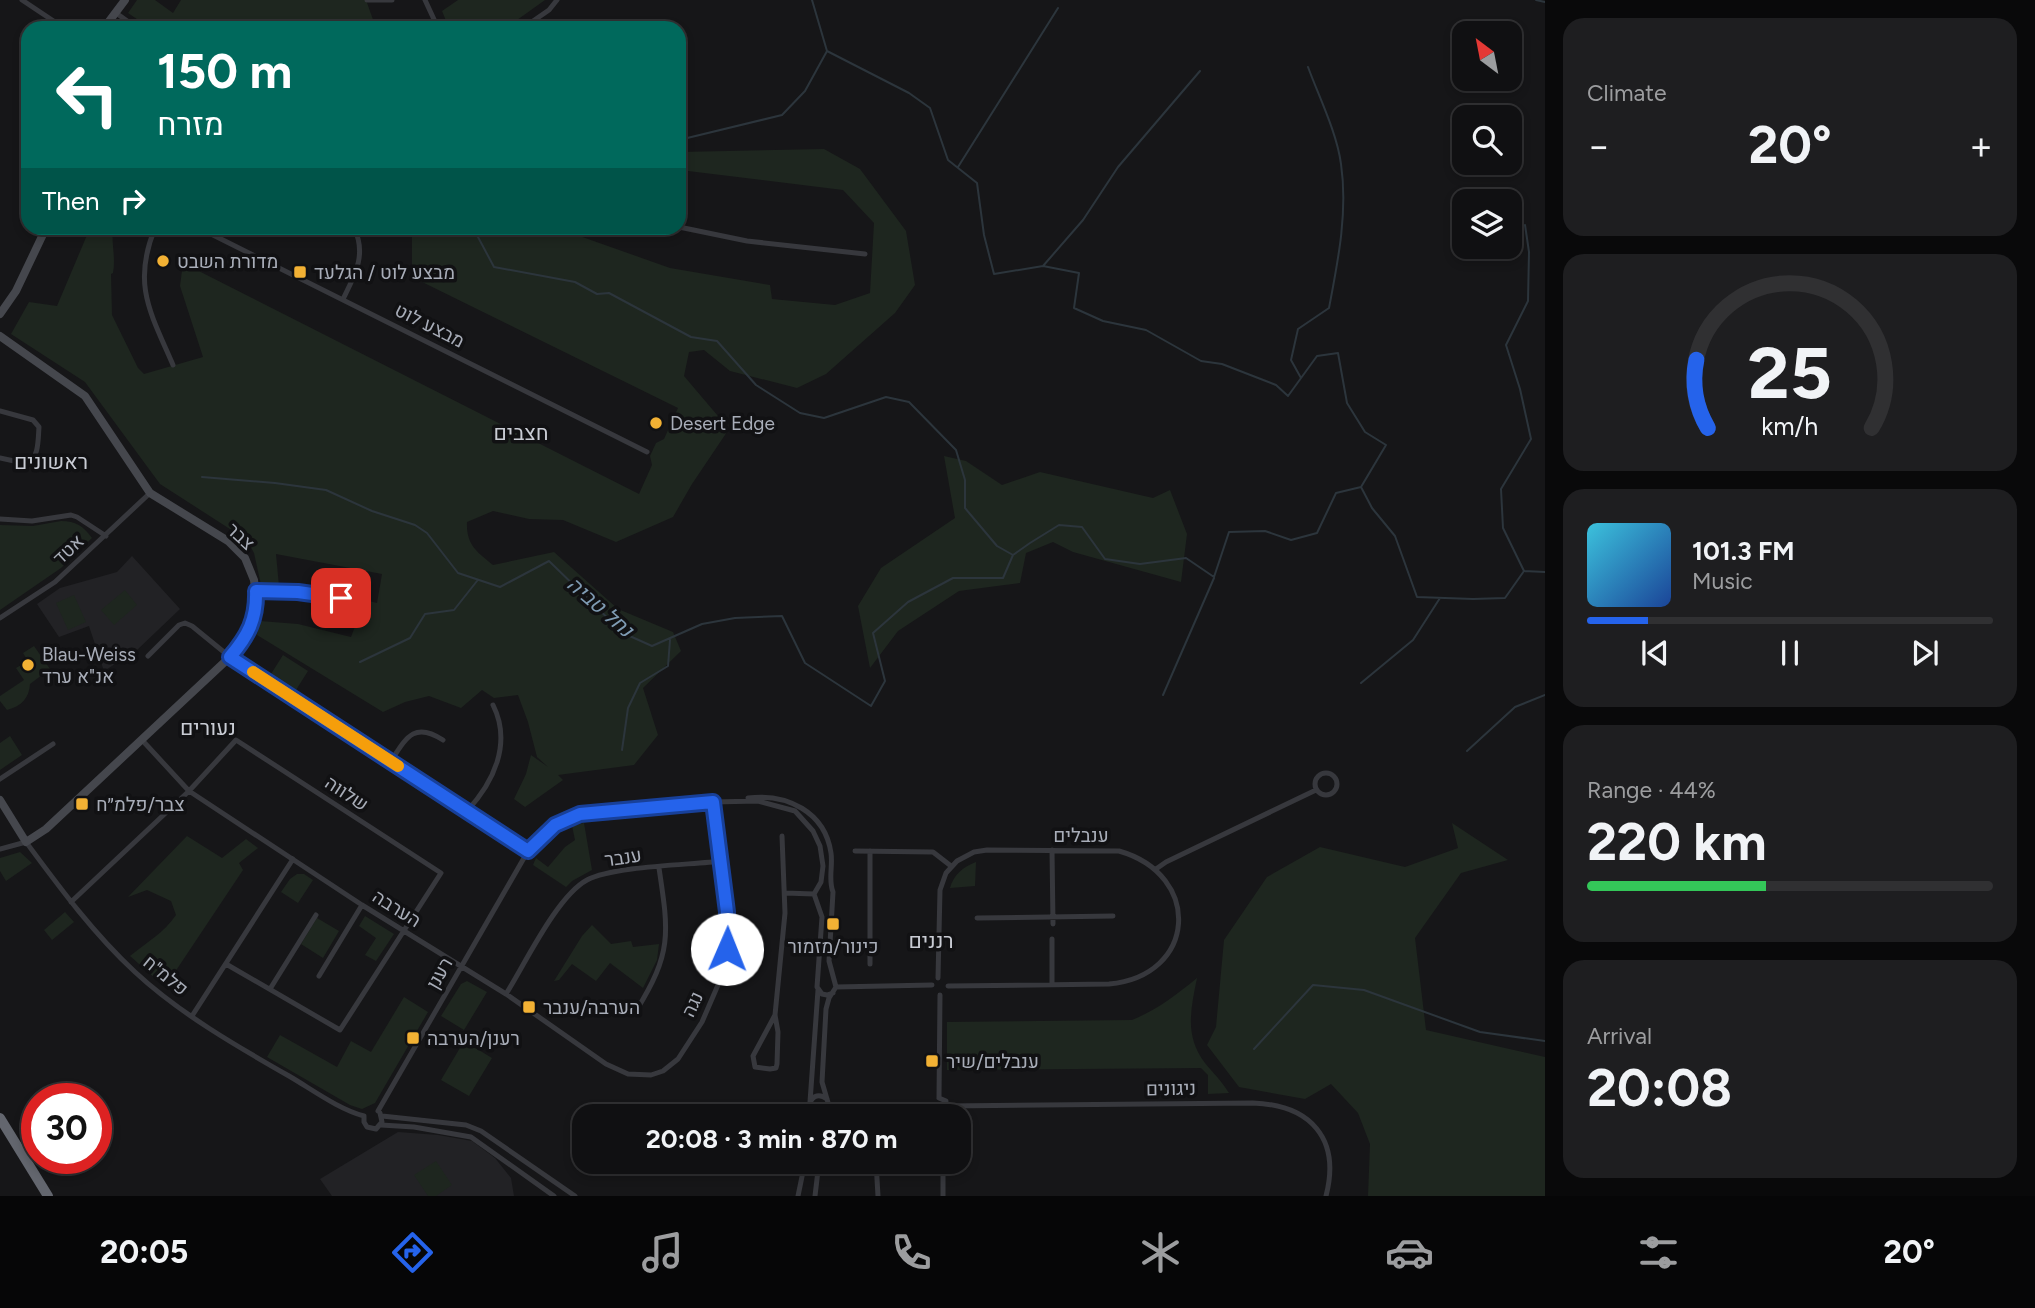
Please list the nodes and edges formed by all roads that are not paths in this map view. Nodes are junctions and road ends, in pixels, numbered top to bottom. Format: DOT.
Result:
graph roads {
  1 [pos="22,0"];
  2 [pos="125,0"];
  3 [pos="368,0"];
  4 [pos="392,0"];
  5 [pos="425,0"];
  6 [pos="557,0"];
  7 [pos="116,13"];
  8 [pos="54,21"];
  9 [pos="110,21"];
  10 [pos="127,21"];
  11 [pos="435,21"];
  12 [pos="533,21"];
  13 [pos="686,228"];
  14 [pos="43,235"];
  15 [pos="152,235"];
  16 [pos="213,235"];
  17 [pos="357,235"];
  18 [pos="865,254"];
  19 [pos="343,299"];
  20 [pos="0,314"];
  21 [pos="0,336"];
  22 [pos="173,365"];
  23 [pos="0,411"];
  24 [pos="647,452"];
  25 [pos="0,458"];
  26 [pos="150,493"];
  27 [pos="0,519"];
  28 [pos="106,536"];
  29 [pos="256,591"];
  30 [pos="360,601"];
  31 [pos="0,618"];
  32 [pos="148,656"];
  33 [pos="230,657"];
  34 [pos="493,705"];
  35 [pos="142,740"];
  36 [pos="443,740"];
  37 [pos="53,744"];
  38 [pos="391,761"];
  39 [pos="0,779"];
  40 [pos="1316,790"];
  41 [pos="188,791"];
  42 [pos="0,800"];
  43 [pos="713,802"];
  44 [pos="467,811"];
  45 [pos="782,836"];
  46 [pos="26,842"];
  47 [pos="0,849"];
  48 [pos="1052,850"];
  49 [pos="528,851"];
  50 [pos="870,851"];
  51 [pos="855,852"];
  52 [pos="293,859"];
  53 [pos="722,861"];
  54 [pos="951,866"];
  55 [pos="660,868"];
  56 [pos="1156,869"];
  57 [pos="819,885"];
  58 [pos="831,887"];
  59 [pos="785,893"];
  60 [pos="816,897"];
  61 [pos="832,898"];
  62 [pos="71,902"];
  63 [pos="362,905"];
  64 [pos="316,915"];
  65 [pos="1113,916"];
  66 [pos="977,918"];
  67 [pos="1053,920"];
  68 [pos="404,931"];
  69 [pos="1052,939"];
  70 [pos="226,964"];
  71 [pos="870,964"];
  72 [pos="461,966"];
  73 [pos="319,976"];
  74 [pos="938,978"];
  75 [pos="834,979"];
  76 [pos="818,981"];
  77 [pos="932,985"];
  78 [pos="1052,985"];
  79 [pos="948,986"];
  80 [pos="270,989"];
  81 [pos="818,990"];
  82 [pos="834,990"];
  83 [pos="506,994"];
  84 [pos="940,995"];
  85 [pos="636,1012"];
  86 [pos="775,1015"];
  87 [pos="192,1016"];
  88 [pos="651,1075"];
  89 [pos="827,1098"];
  90 [pos="939,1098"];
  91 [pos="810,1104"];
  92 [pos="811,1104"];
  93 [pos="828,1104"];
  94 [pos="932,1104"];
  95 [pos="947,1104"];
  96 [pos="971,1106"];
  97 [pos="373,1113"];
  98 [pos="0,1118"];
  99 [pos="381,1125"];
  100 [pos="803,1174"];
  101 [pos="817,1174"];
  102 [pos="877,1174"];
  103 [pos="943,1174"];
  104 [pos="48,1196"];
  105 [pos="554,1196"];
  106 [pos="575,1196"];
  107 [pos="798,1196"];
  108 [pos="814,1196"];
  109 [pos="878,1196"];
  110 [pos="943,1196"];
  111 [pos="1326,1196"];
  1 -- 8 [label="street"];
  2 -- 7 [label="street"];
  3 -- 4 [label="street"];
  5 -- 11 [label="street"];
  6 -- 12 [label="street"];
  7 -- 9 [label="street"];
  7 -- 10 [label="street"];
  13 -- 18 [label="street"];
  14 -- 20 [label="street"];
  15 -- 22 [label="street"];
  16 -- 19 [label="street, מבצע לוט"];
  17 -- 19 [label="street"];
  19 -- 24 [label="street, מבצע לוט"];
  21 -- 26 [label="street, צבר"];
  23 -- 25 [label="street"];
  26 -- 28 [label="street, אטד"];
  26 -- 29 [label="street, צבר"];
  27 -- 28 [label="street"];
  28 -- 31 [label="street, אטד"];
  29 -- 30 [label="street"];
  29 -- 33 [label="street, צבר"];
  32 -- 33 [label="street"];
  33 -- 35 [label="street, צבר"];
  33 -- 38 [label="street"];
  34 -- 44 [label="street"];
  35 -- 41 [label="street, הערבה"];
  35 -- 46 [label="street, צבר"];
  36 -- 38 [label="street"];
  37 -- 39 [label="street"];
  38 -- 44 [label="street"];
  40 -- 40 [label="street"];
  40 -- 56 [label="street"];
  41 -- 52 [label="street, הערבה"];
  41 -- 62 [label="street"];
  41 -- 68 [label="street, שלווה"];
  42 -- 46 [label="street, פלמ\"ח"];
  43 -- 49 [label="street, רענן"];
  43 -- 53 [label="street, נגה"];
  43 -- 57 [label="street"];
  43 -- 58 [label="street"];
  44 -- 49 [label="street"];
  45 -- 59 [label="street"];
  46 -- 47 [label="street"];
  46 -- 62 [label="street, פלמ\"ח"];
  48 -- 54 [label="street, ענבלים"];
  48 -- 56 [label="street, ענבלים"];
  48 -- 67 [label="street"];
  49 -- 72 [label="street, רענן"];
  50 -- 51 [label="street"];
  50 -- 54 [label="street"];
  50 -- 71 [label="street"];
  52 -- 63 [label="street, הערבה"];
  52 -- 70 [label="street"];
  53 -- 55 [label="street, ענבר"];
  53 -- 88 [label="street, נגה"];
  54 -- 74 [label="street"];
  55 -- 83 [label="street, ענבר"];
  55 -- 85 [label="street"];
  56 -- 78 [label="street"];
  57 -- 58 [label="street"];
  57 -- 60 [label="street"];
  58 -- 61 [label="street"];
  59 -- 60 [label="street"];
  59 -- 86 [label="street"];
  60 -- 61 [label="street"];
  60 -- 76 [label="street"];
  61 -- 75 [label="street"];
  62 -- 87 [label="street, פלמ\"ח"];
  63 -- 68 [label="street, הערבה"];
  63 -- 73 [label="street"];
  64 -- 80 [label="street"];
  65 -- 67 [label="street"];
  66 -- 67 [label="street"];
  68 -- 72 [label="street, הערבה"];
  68 -- 80 [label="street"];
  69 -- 78 [label="street"];
  70 -- 80 [label="street"];
  70 -- 87 [label="street"];
  72 -- 83 [label="street, הערבה"];
  72 -- 97 [label="street, רענן"];
  74 -- 77 [label="street"];
  74 -- 79 [label="street"];
  75 -- 76 [label="street"];
  75 -- 82 [label="street"];
  76 -- 81 [label="street"];
  77 -- 82 [label="street"];
  77 -- 84 [label="street"];
  78 -- 79 [label="street"];
  79 -- 84 [label="street"];
  81 -- 82 [label="street"];
  81 -- 91 [label="street"];
  82 -- 89 [label="street"];
  83 -- 88 [label="street, הערבה"];
  84 -- 90 [label="street"];
  86 -- 86 [label="street"];
  87 -- 97 [label="street, פלמ\"ח"];
  89 -- 92 [label="street"];
  89 -- 93 [label="street"];
  90 -- 94 [label="street"];
  90 -- 95 [label="street"];
  96 -- 111 [label="street, ניגונים"];
  97 -- 99 [label="street"];
  97 -- 99 [label="street, פלמ\"ח"];
  97 -- 106 [label="street"];
  98 -- 104 [label="highway"];
  99 -- 105 [label="street"];
  100 -- 107 [label="street"];
  101 -- 108 [label="street"];
  102 -- 109 [label="street"];
  103 -- 110 [label="street"];
}
